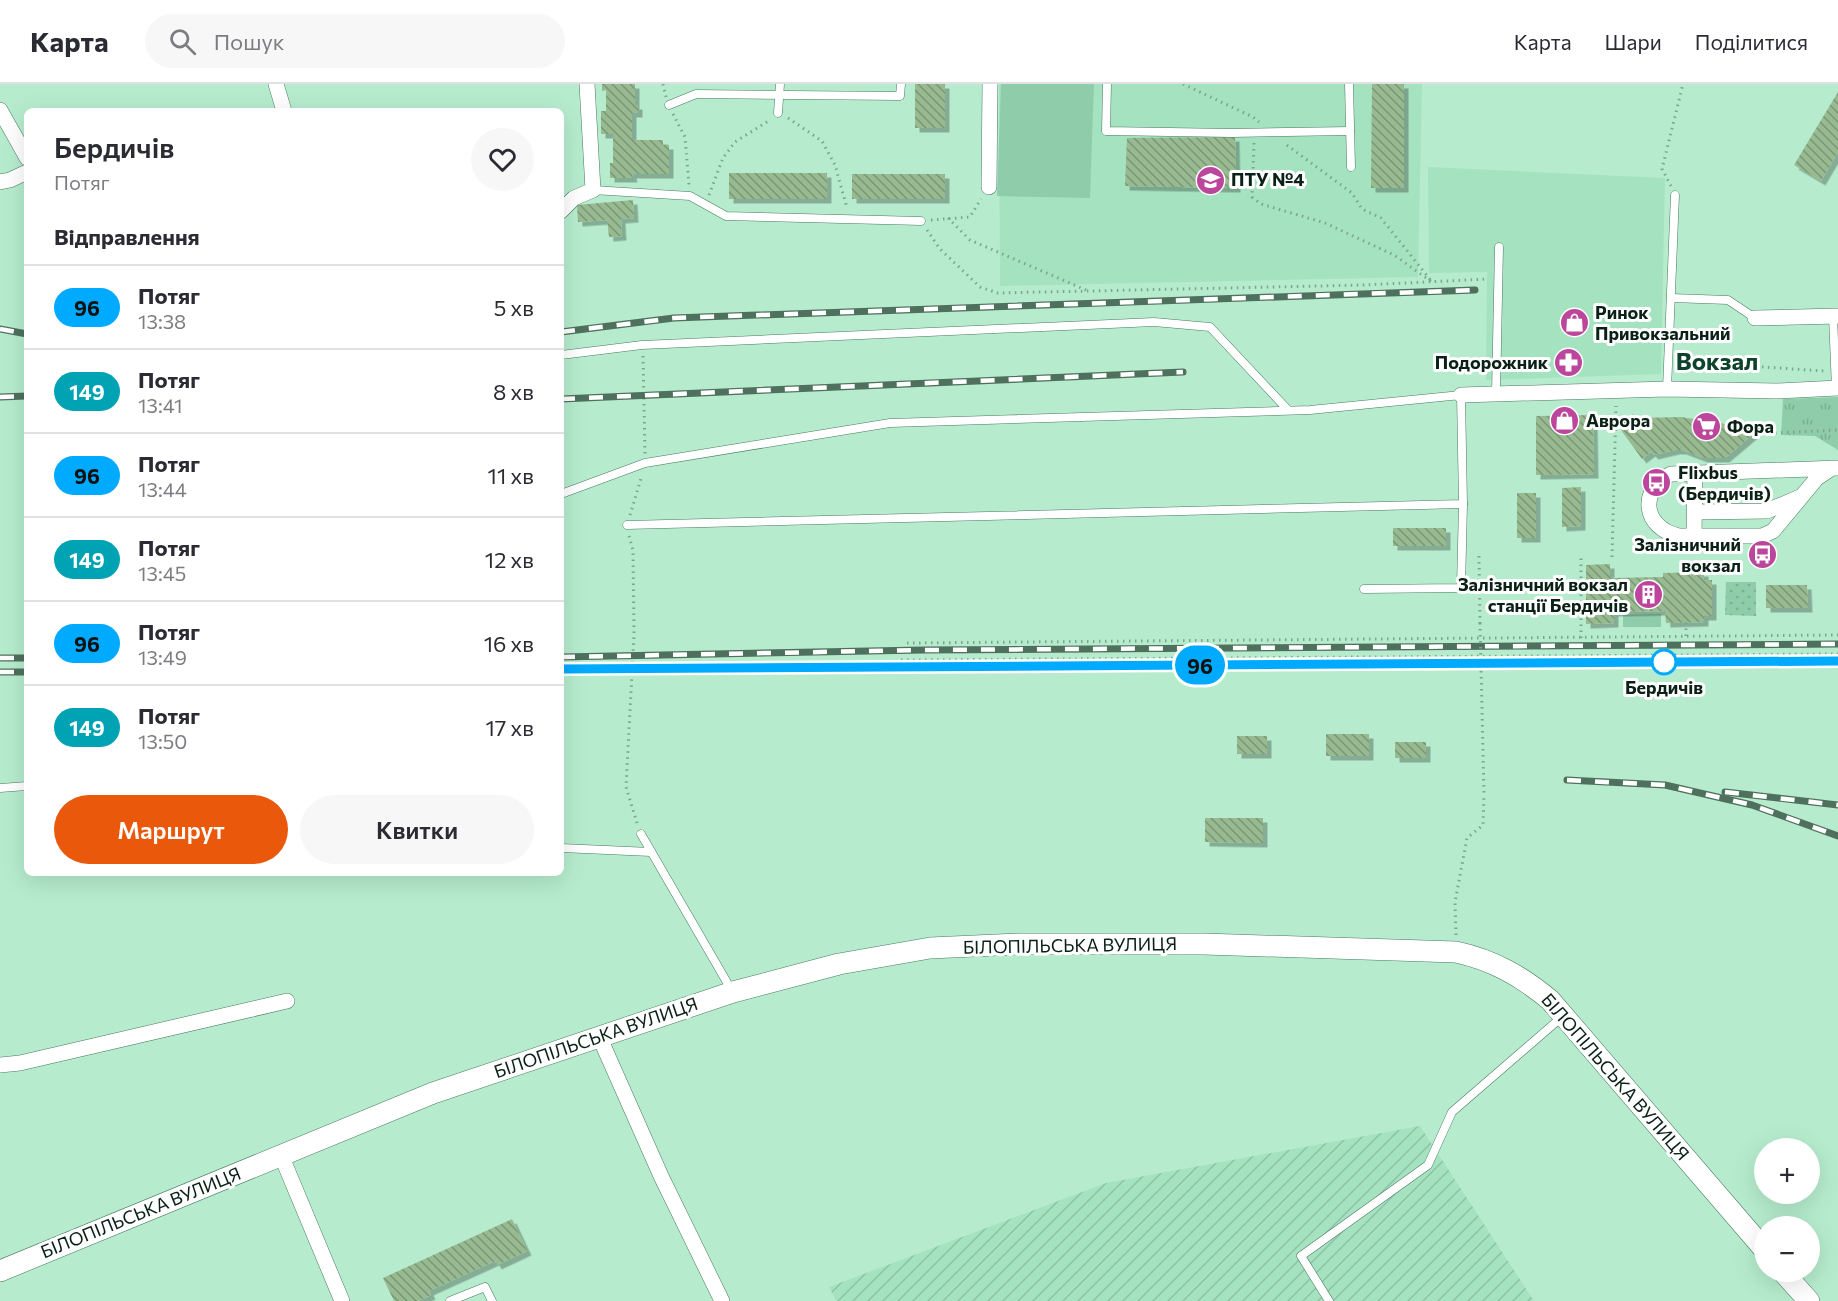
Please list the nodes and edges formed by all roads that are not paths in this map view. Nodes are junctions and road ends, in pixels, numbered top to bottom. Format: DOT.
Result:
graph roads {
  1 [pos="276,84"];
  2 [pos="587,84"];
  3 [pos="780,84"];
  4 [pos="901,84"];
  5 [pos="990,84"];
  6 [pos="1107,84"];
  7 [pos="1349,84"];
  8 [pos="780,95"];
  9 [pos="669,105"];
  10 [pos="283,108"];
  11 [pos="0,110"];
  12 [pos="778,113"];
  13 [pos="1350,131"];
  14 [pos="24,153"];
  15 [pos="1351,167"];
  16 [pos="24,173"];
  17 [pos="0,182"];
  18 [pos="989,187"];
  19 [pos="593,190"];
  20 [pos="1676,195"];
  21 [pos="564,208"];
  22 [pos="921,221"];
  23 [pos="1499,247"];
  24 [pos="1671,298"];
  25 [pos="1835,316"];
  26 [pos="1755,318"];
  27 [pos="564,355"];
  28 [pos="1837,388"];
  29 [pos="1666,389"];
  30 [pos="1496,393"];
  31 [pos="1461,395"];
  32 [pos="1288,410"];
  33 [pos="1835,468"];
  34 [pos="1695,472"];
  35 [pos="564,493"];
  36 [pos="1804,494"];
  37 [pos="1463,504"];
  38 [pos="1695,512"];
  39 [pos="627,525"];
  40 [pos="1694,536"];
  41 [pos="1364,589"];
  42 [pos="24,786"];
  43 [pos="0,788"];
  44 [pos="641,834"];
  45 [pos="564,848"];
  46 [pos="651,852"];
  47 [pos="733,992"];
  48 [pos="287,1001"];
  49 [pos="1564,1015"];
  50 [pos="599,1036"];
  51 [pos="0,1065"];
  52 [pos="281,1155"];
  53 [pos="1754,1237"];
  54 [pos="0,1271"];
  55 [pos="1793,1282"];
  56 [pos="1325,1299"];
  57 [pos="342,1301"];
  58 [pos="450,1301"];
  59 [pos="492,1301"];
  60 [pos="722,1301"];
  61 [pos="1809,1301"];
  1 -- 10 [label="street"];
  2 -- 19 [label="street"];
  3 -- 8 [label="lane"];
  4 -- 8 [label="lane"];
  5 -- 18 [label="street"];
  6 -- 13 [label="lane"];
  7 -- 13 [label="lane"];
  8 -- 9 [label="lane"];
  8 -- 12 [label="lane"];
  11 -- 14 [label="street"];
  13 -- 15 [label="lane"];
  16 -- 17 [label="street"];
  19 -- 21 [label="street"];
  19 -- 22 [label="lane"];
  20 -- 24 [label="lane"];
  23 -- 30 [label="lane"];
  24 -- 26 [label="lane"];
  24 -- 29 [label="lane"];
  25 -- 26 [label="street"];
  25 -- 28 [label="lane"];
  27 -- 32 [label="lane"];
  28 -- 29 [label="street"];
  29 -- 30 [label="street"];
  30 -- 31 [label="street"];
  31 -- 32 [label="lane"];
  31 -- 37 [label="lane"];
  32 -- 35 [label="lane"];
  33 -- 34 [label="street"];
  33 -- 36 [label="street"];
  34 -- 38 [label="street"];
  34 -- 40 [label="street"];
  36 -- 38 [label="street"];
  36 -- 40 [label="street"];
  37 -- 39 [label="lane"];
  37 -- 41 [label="lane"];
  38 -- 40 [label="street"];
  42 -- 43 [label="lane"];
  44 -- 46 [label="lane"];
  45 -- 46 [label="lane"];
  46 -- 47 [label="lane"];
  47 -- 49 [label="main road, БІЛОПІЛЬСЬКА ВУЛИЦЯ"];
  47 -- 50 [label="main road, БІЛОПІЛЬСЬКА ВУЛИЦЯ"];
  48 -- 51 [label="street"];
  49 -- 53 [label="main road, БІЛОПІЛЬСЬКА ВУЛИЦЯ"];
  49 -- 56 [label="lane"];
  50 -- 52 [label="main road, БІЛОПІЛЬСЬКА ВУЛИЦЯ"];
  50 -- 60 [label="street"];
  52 -- 54 [label="main road, БІЛОПІЛЬСЬКА ВУЛИЦЯ"];
  52 -- 57 [label="street"];
  55 -- 61 [label="main road"];
  58 -- 59 [label="lane"];
}
